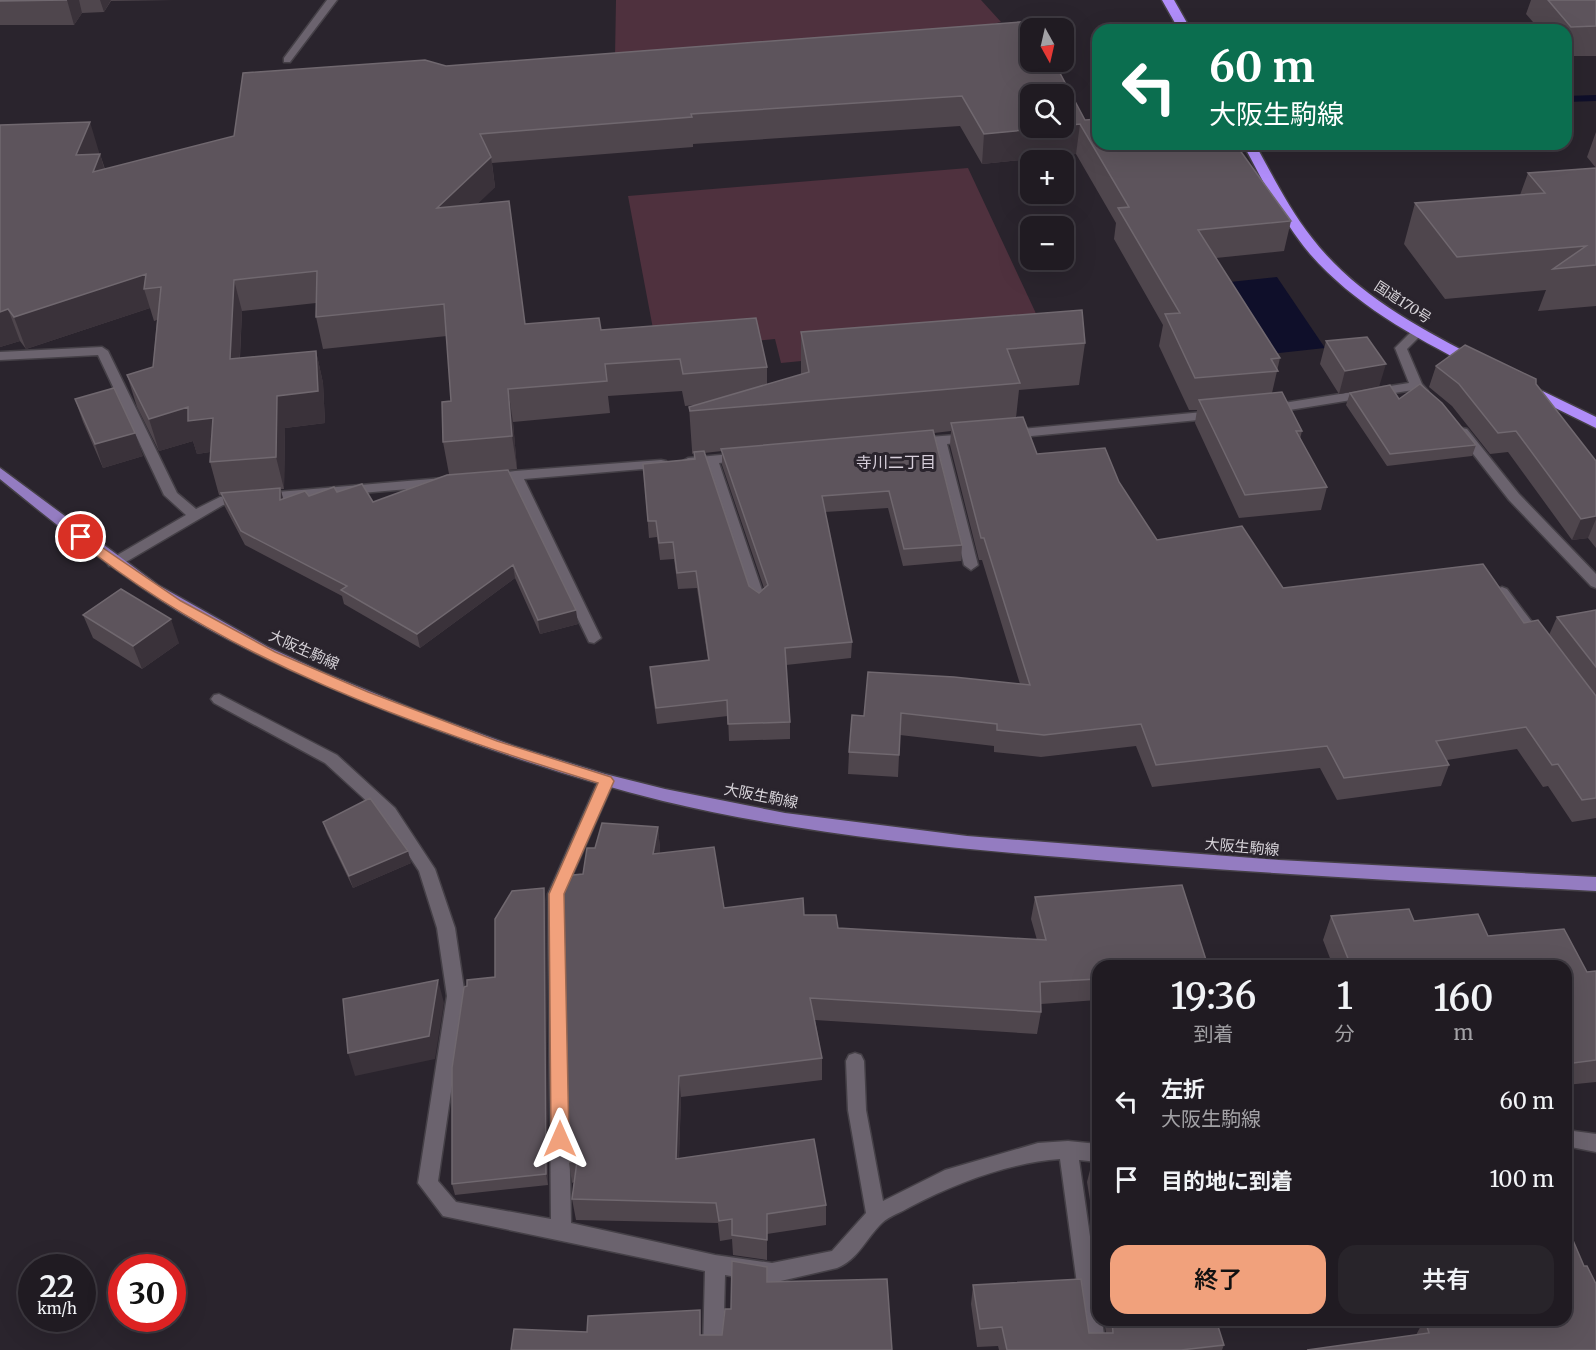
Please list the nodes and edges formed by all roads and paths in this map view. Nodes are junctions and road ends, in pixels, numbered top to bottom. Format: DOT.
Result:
graph roads {
  1 [pos="332,0"];
  2 [pos="1168,0"];
  3 [pos="1182,24"];
  4 [pos="287,60"];
  5 [pos="1253,150"];
  6 [pos="1417,333"];
  7 [pos="0,356"];
  8 [pos="1490,370"];
  9 [pos="1511,380"];
  10 [pos="1416,386"];
  11 [pos="1431,398"];
  12 [pos="1252,411"];
  13 [pos="1229,413"];
  14 [pos="1452,418"];
  15 [pos="1596,423"];
  16 [pos="940,440"];
  17 [pos="906,443"];
  18 [pos="758,456"];
  19 [pos="711,460"];
  20 [pos="0,472"];
  21 [pos="515,476"];
  22 [pos="479,478"];
  23 [pos="456,480"];
  24 [pos="195,516"];
  25 [pos="114,564"];
  26 [pos="971,565"];
  27 [pos="1596,583"];
  28 [pos="1500,590"];
  29 [pos="759,602"];
  30 [pos="594,638"];
  31 [pos="1548,653"];
  32 [pos="219,699"];
  33 [pos="606,781"];
  34 [pos="1596,884"];
  35 [pos="855,1061"];
  36 [pos="1572,1139"];
  37 [pos="1596,1143"];
  38 [pos="1068,1150"];
  39 [pos="1092,1152"];
  40 [pos="876,1215"];
  41 [pos="561,1230"];
  42 [pos="715,1264"];
  43 [pos="1092,1321"];
  44 [pos="1093,1326"];
  45 [pos="713,1350"];
  46 [pos="1096,1350"];
  1 -- 4 [label="street"];
  2 -- 3 [label="highway"];
  5 -- 6 [label="highway, 国道170号"];
  6 -- 8 [label="highway, 国道170号"];
  6 -- 10 [label="street"];
  7 -- 24 [label="street"];
  9 -- 15 [label="highway"];
  10 -- 11 [label="street"];
  10 -- 12 [label="street"];
  13 -- 16 [label="street"];
  14 -- 27 [label="street"];
  16 -- 17 [label="street"];
  16 -- 26 [label="street"];
  18 -- 19 [label="street"];
  19 -- 21 [label="street"];
  19 -- 29 [label="street"];
  20 -- 25 [label="main road, 大阪生駒線"];
  21 -- 22 [label="street"];
  21 -- 30 [label="street"];
  23 -- 24 [label="street"];
  24 -- 25 [label="street"];
  25 -- 33 [label="main road, 大阪生駒線"];
  28 -- 31 [label="street"];
  32 -- 41 [label="street"];
  33 -- 34 [label="main road, 大阪生駒線"];
  33 -- 41 [label="street"];
  35 -- 40 [label="street"];
  36 -- 37 [label="street"];
  38 -- 39 [label="street"];
  38 -- 40 [label="street"];
  38 -- 43 [label="street"];
  40 -- 42 [label="street"];
  41 -- 42 [label="street"];
  42 -- 45 [label="street"];
  44 -- 46 [label="street"];
}
